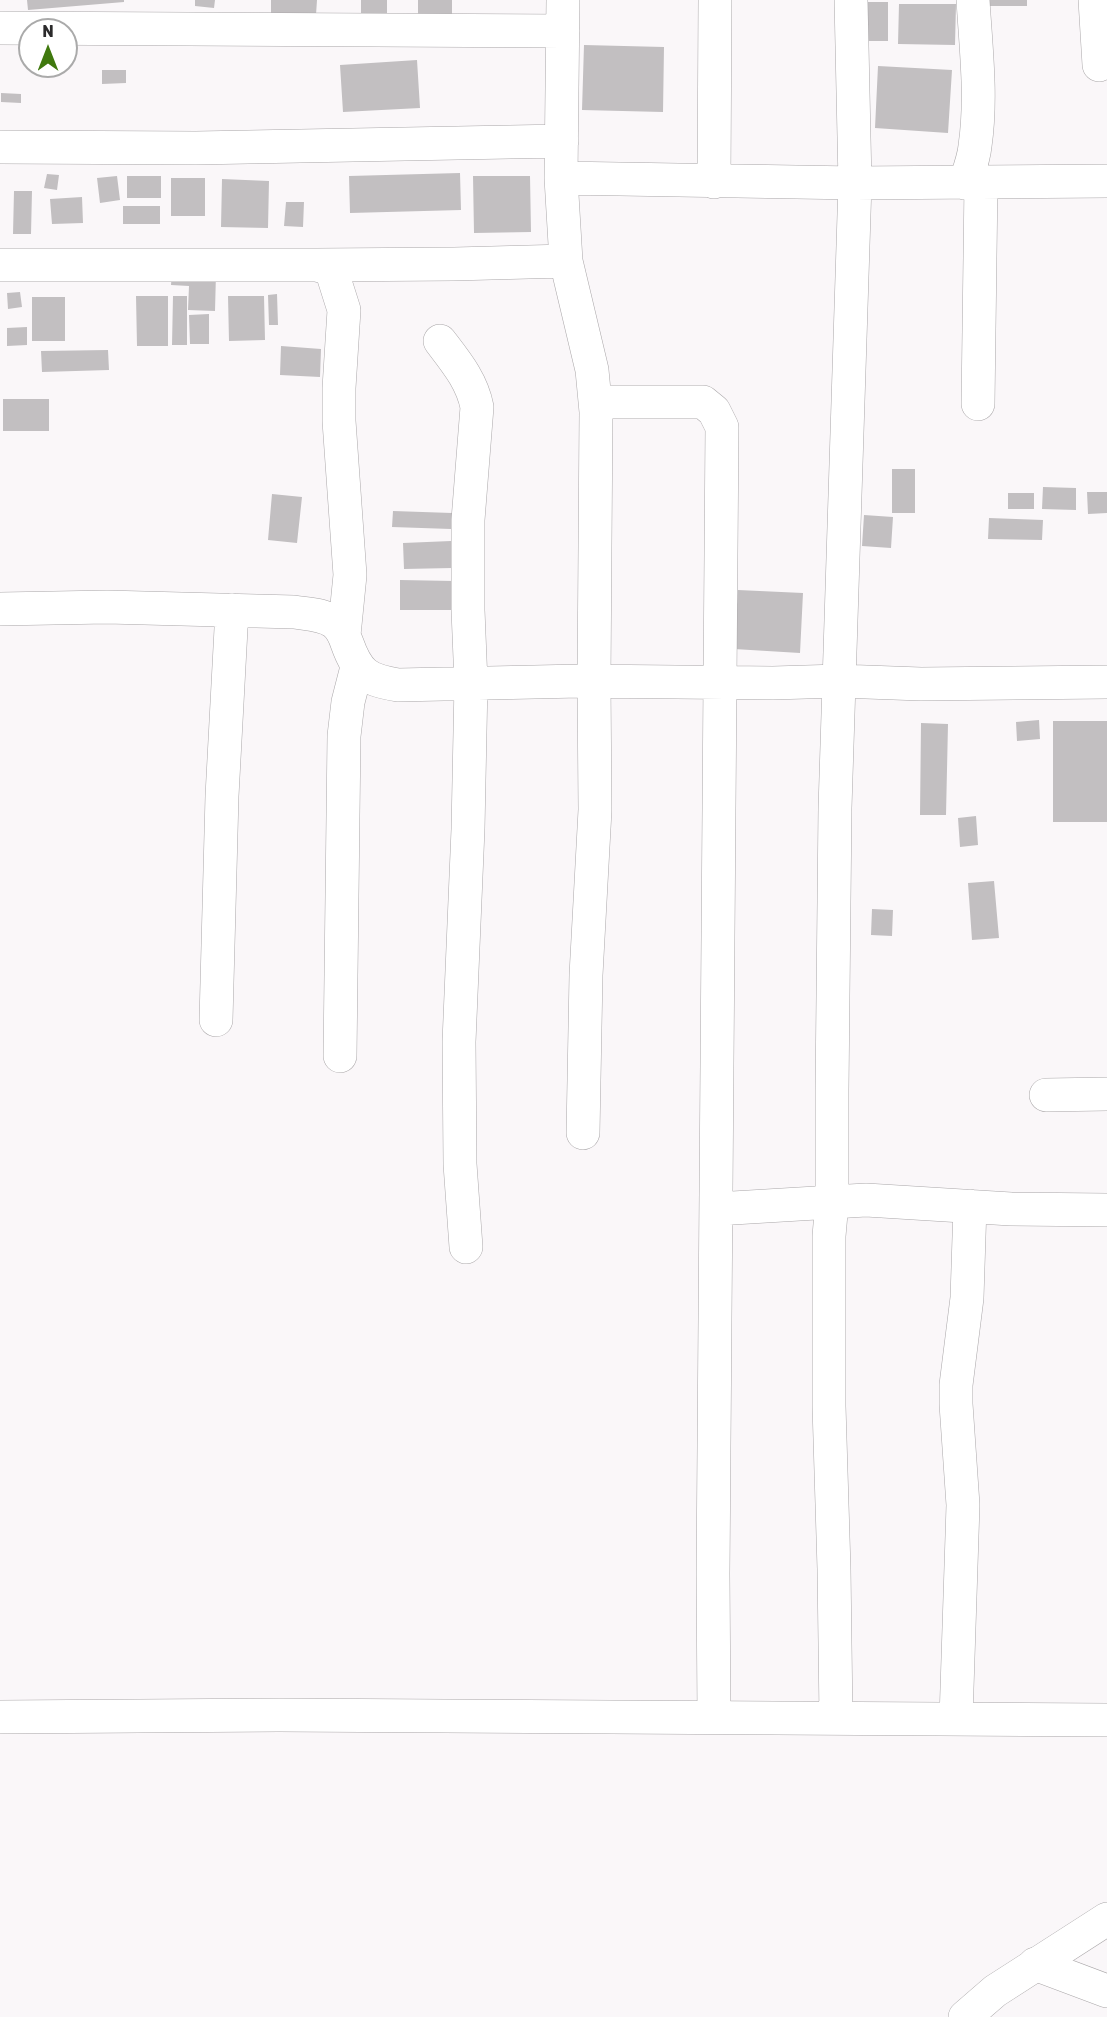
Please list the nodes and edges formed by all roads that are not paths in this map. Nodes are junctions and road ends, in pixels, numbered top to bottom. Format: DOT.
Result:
graph roads {
  1 [pos="716,0"];
  2 [pos="851,0"];
  3 [pos="973,0"];
  4 [pos="1095,0"];
  5 [pos="563,15"];
  6 [pos="0,28"];
  7 [pos="1100,65"];
  8 [pos="562,141"];
  9 [pos="0,147"];
  10 [pos="561,178"];
  11 [pos="1107,181"];
  12 [pos="714,182"];
  13 [pos="855,183"];
  14 [pos="973,183"];
  15 [pos="566,261"];
  16 [pos="0,265"];
  17 [pos="317,265"];
  18 [pos="440,341"];
  19 [pos="595,402"];
  20 [pos="978,404"];
  21 [pos="0,609"];
  22 [pos="232,610"];
  23 [pos="344,635"];
  24 [pos="357,667"];
  25 [pos="594,681"];
  26 [pos="839,681"];
  27 [pos="1107,682"];
  28 [pos="471,683"];
  29 [pos="721,683"];
  30 [pos="216,1020"];
  31 [pos="340,1056"];
  32 [pos="1107,1094"];
  33 [pos="1046,1095"];
  34 [pos="583,1133"];
  35 [pos="832,1202"];
  36 [pos="970,1206"];
  37 [pos="716,1209"];
  38 [pos="1107,1210"];
  39 [pos="466,1247"];
  40 [pos="0,1717"];
  41 [pos="714,1717"];
  42 [pos="836,1717"];
  43 [pos="956,1719"];
  44 [pos="1107,1720"];
  45 [pos="1107,1919"];
  46 [pos="1035,1964"];
  47 [pos="1107,1991"];
  48 [pos="965,2017"];
  1 -- 12 [label="street"];
  2 -- 13 [label="street"];
  3 -- 14 [label="street"];
  4 -- 7 [label="street"];
  5 -- 6 [label="street"];
  5 -- 8 [label="street"];
  8 -- 9 [label="street"];
  8 -- 10 [label="street"];
  10 -- 12 [label="street"];
  10 -- 15 [label="street"];
  11 -- 14 [label="street"];
  12 -- 13 [label="street"];
  13 -- 14 [label="street"];
  13 -- 26 [label="street"];
  14 -- 20 [label="street"];
  15 -- 17 [label="street"];
  15 -- 19 [label="street"];
  16 -- 17 [label="street"];
  17 -- 23 [label="street"];
  18 -- 28 [label="street"];
  19 -- 25 [label="street"];
  19 -- 29 [label="street"];
  21 -- 22 [label="street"];
  22 -- 23 [label="street"];
  22 -- 30 [label="street"];
  23 -- 24 [label="street"];
  24 -- 28 [label="street"];
  24 -- 31 [label="street"];
  25 -- 28 [label="street"];
  25 -- 29 [label="street"];
  25 -- 34 [label="street"];
  26 -- 27 [label="street"];
  26 -- 29 [label="street"];
  26 -- 35 [label="street"];
  28 -- 39 [label="street"];
  29 -- 37 [label="street"];
  32 -- 33 [label="street"];
  35 -- 36 [label="street"];
  35 -- 37 [label="street"];
  35 -- 42 [label="street"];
  36 -- 38 [label="street"];
  36 -- 43 [label="street"];
  37 -- 41 [label="street"];
  40 -- 41 [label="street"];
  41 -- 42 [label="street"];
  42 -- 43 [label="street"];
  43 -- 44 [label="street"];
  45 -- 46 [label="street"];
  46 -- 47 [label="street"];
  46 -- 48 [label="street"];
}
